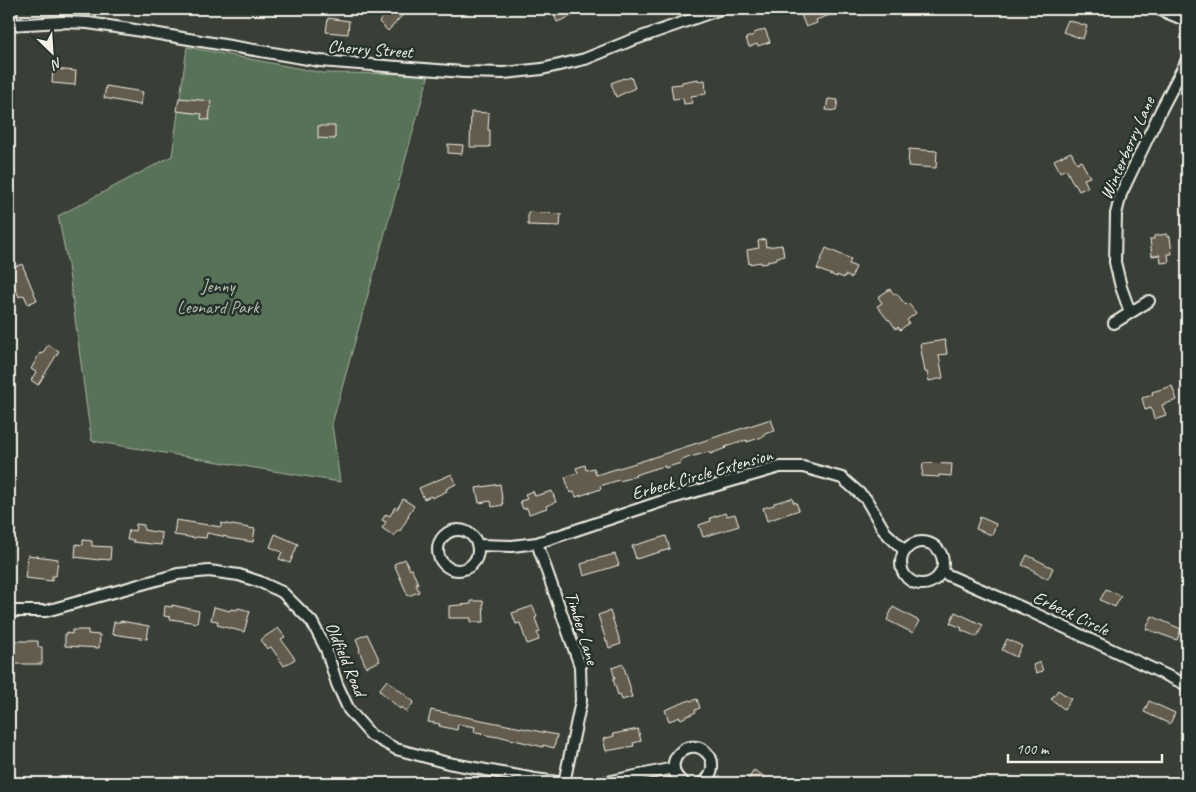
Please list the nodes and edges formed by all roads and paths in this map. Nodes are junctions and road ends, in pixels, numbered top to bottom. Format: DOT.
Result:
graph roads {
  1 [pos="11,9"];
  2 [pos="721,9"];
  3 [pos="1158,9"];
  4 [pos="1187,21"];
  5 [pos="11,25"];
  6 [pos="1187,60"];
  7 [pos="1149,300"];
  8 [pos="1130,312"];
  9 [pos="1114,323"];
  10 [pos="537,543"];
  11 [pos="478,545"];
  12 [pos="904,551"];
  13 [pos="941,572"];
  14 [pos="9,610"];
  15 [pos="1187,685"];
  16 [pos="674,768"];
  17 [pos="564,783"];
  18 [pos="602,783"];
  19 [pos="684,783"];
  20 [pos="702,783"];
  1 -- 5 [label="street"];
  2 -- 5 [label="street, Cherry Street"];
  3 -- 4 [label="street"];
  6 -- 8 [label="street, Winterberry Lane"];
  7 -- 8 [label="street"];
  8 -- 9 [label="street"];
  10 -- 11 [label="street, Erbeck Circle Extension"];
  10 -- 12 [label="street, Erbeck Circle Extension"];
  10 -- 17 [label="street, Timber Lane"];
  11 -- 11 [label="street"];
  12 -- 13 [label="street"];
  12 -- 13 [label="street"];
  13 -- 15 [label="street, Erbeck Circle"];
  14 -- 17 [label="street, Oldfield Road"];
  16 -- 18 [label="street"];
  16 -- 19 [label="street"];
  16 -- 20 [label="street"];
}
